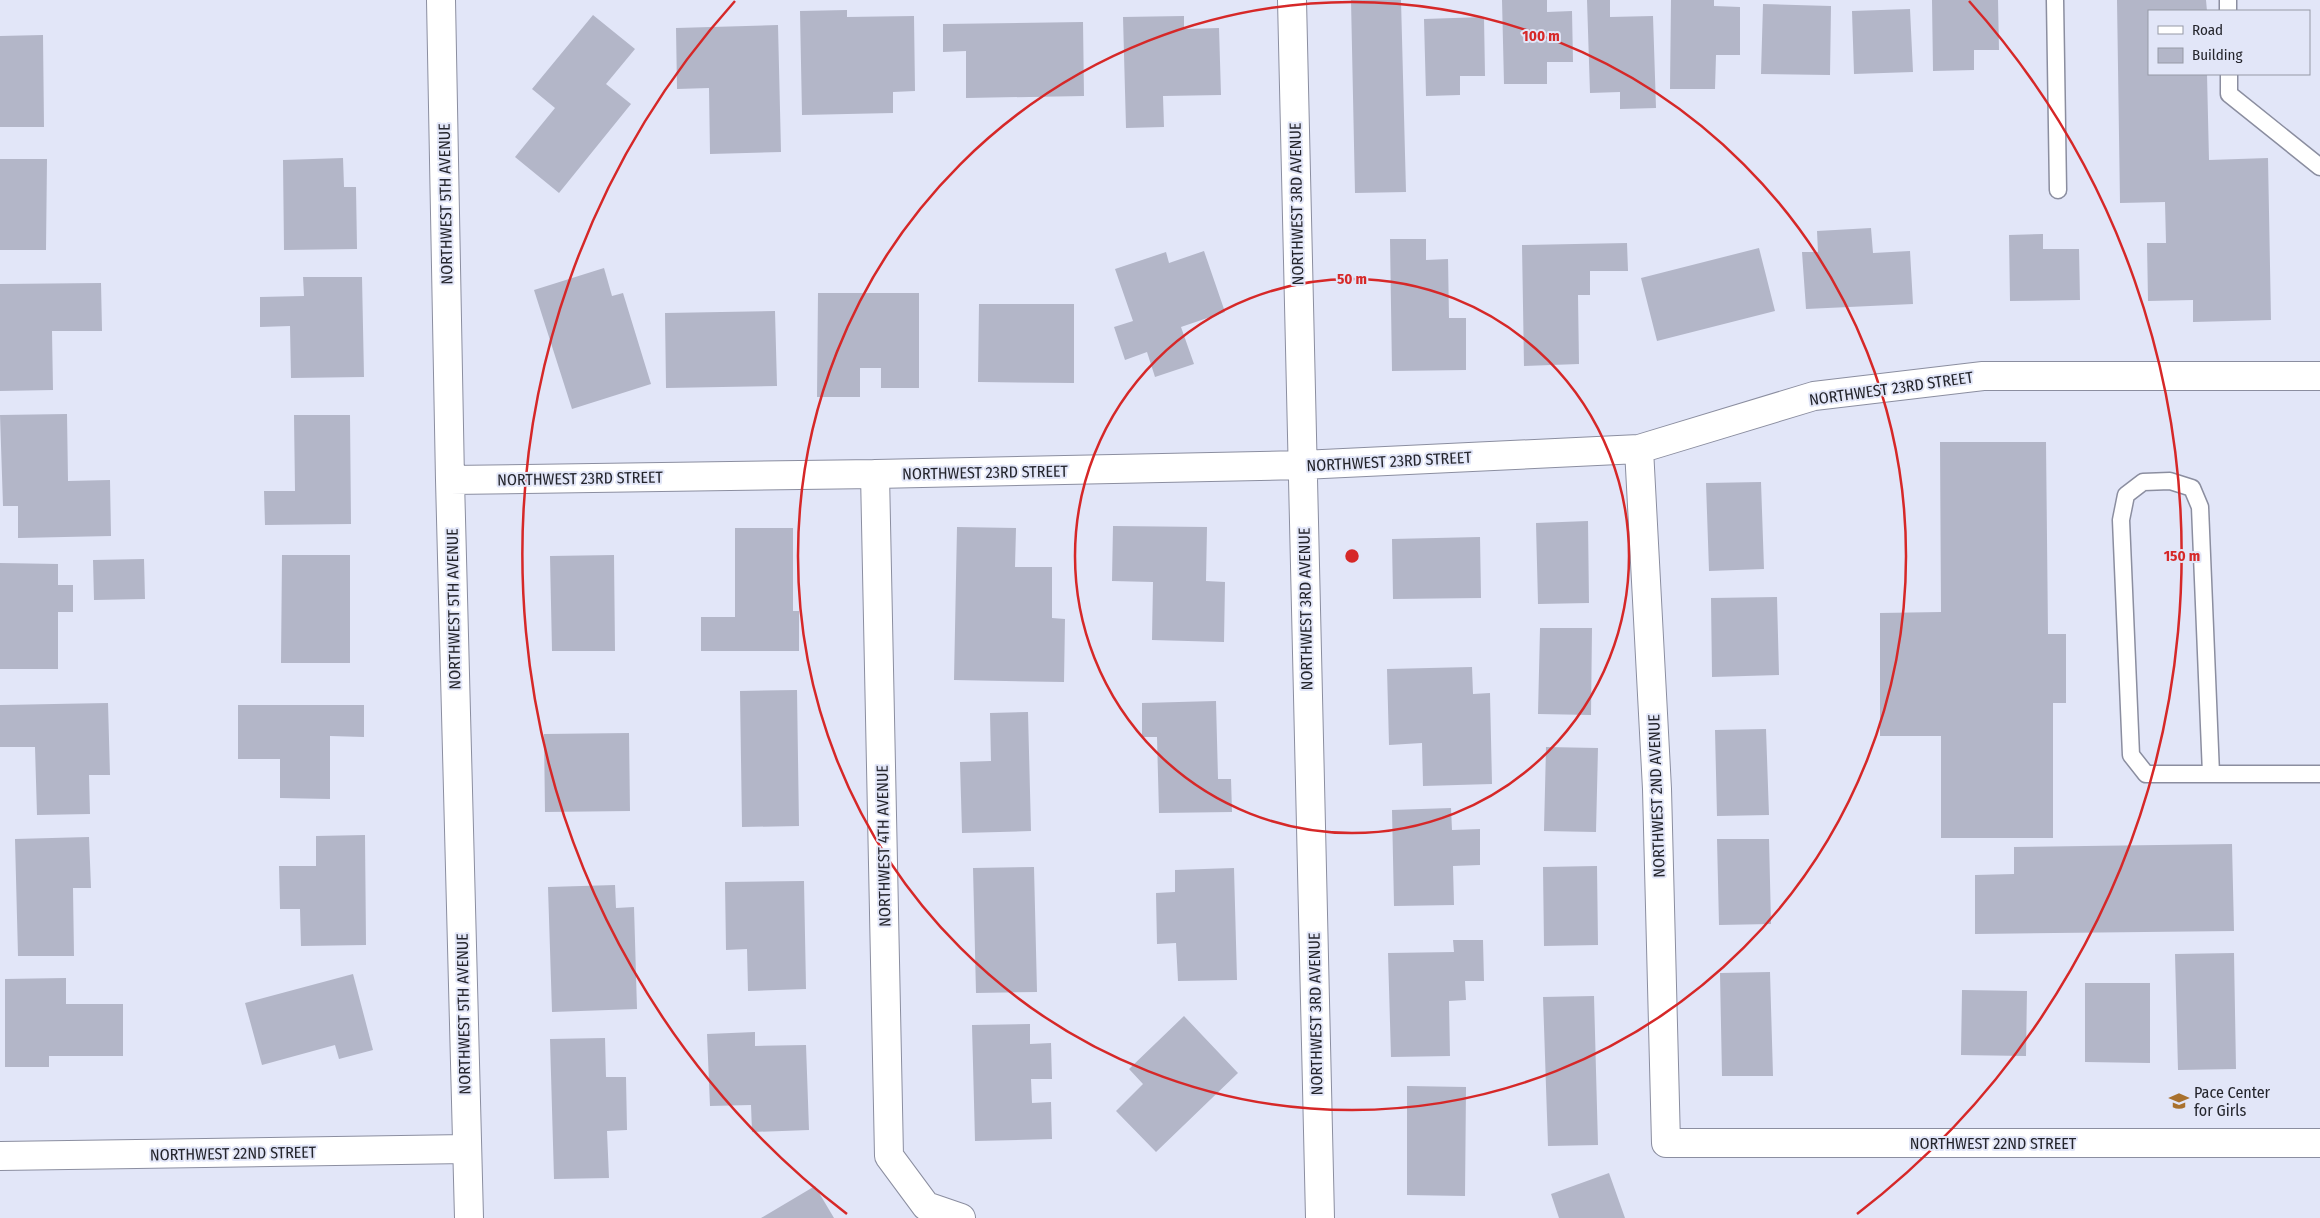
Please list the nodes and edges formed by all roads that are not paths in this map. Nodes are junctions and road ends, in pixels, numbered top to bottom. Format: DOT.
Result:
graph roads {
  1 [pos="441,0"];
  2 [pos="1292,0"];
  3 [pos="2055,0"];
  4 [pos="2229,75"];
  5 [pos="2320,167"];
  6 [pos="2058,190"];
  7 [pos="2320,376"];
  8 [pos="1639,449"];
  9 [pos="1302,465"];
  10 [pos="875,474"];
  11 [pos="450,480"];
  12 [pos="2211,774"];
  13 [pos="2320,774"];
  14 [pos="1666,1143"];
  15 [pos="2320,1143"];
  16 [pos="466,1149"];
  17 [pos="0,1156"];
  18 [pos="469,1218"];
  19 [pos="961,1218"];
  20 [pos="1320,1218"];
  1 -- 11 [label="street, NORTHWEST 5TH AVENUE"];
  2 -- 9 [label="street, NORTHWEST 3RD AVENUE"];
  3 -- 6 [label="lane"];
  4 -- 5 [label="lane"];
  7 -- 8 [label="street, NORTHWEST 23RD STREET"];
  8 -- 9 [label="street, NORTHWEST 23RD STREET"];
  8 -- 14 [label="street, NORTHWEST 2ND AVENUE"];
  9 -- 10 [label="street, NORTHWEST 23RD STREET"];
  9 -- 20 [label="street, NORTHWEST 3RD AVENUE"];
  10 -- 11 [label="street, NORTHWEST 23RD STREET"];
  10 -- 19 [label="street, NORTHWEST 4TH AVENUE"];
  11 -- 16 [label="street, NORTHWEST 5TH AVENUE"];
  12 -- 12 [label="lane"];
  12 -- 13 [label="lane"];
  14 -- 15 [label="street, NORTHWEST 22ND STREET"];
  16 -- 17 [label="street, NORTHWEST 22ND STREET"];
  16 -- 18 [label="street, NORTHWEST 5TH AVENUE"];
}
